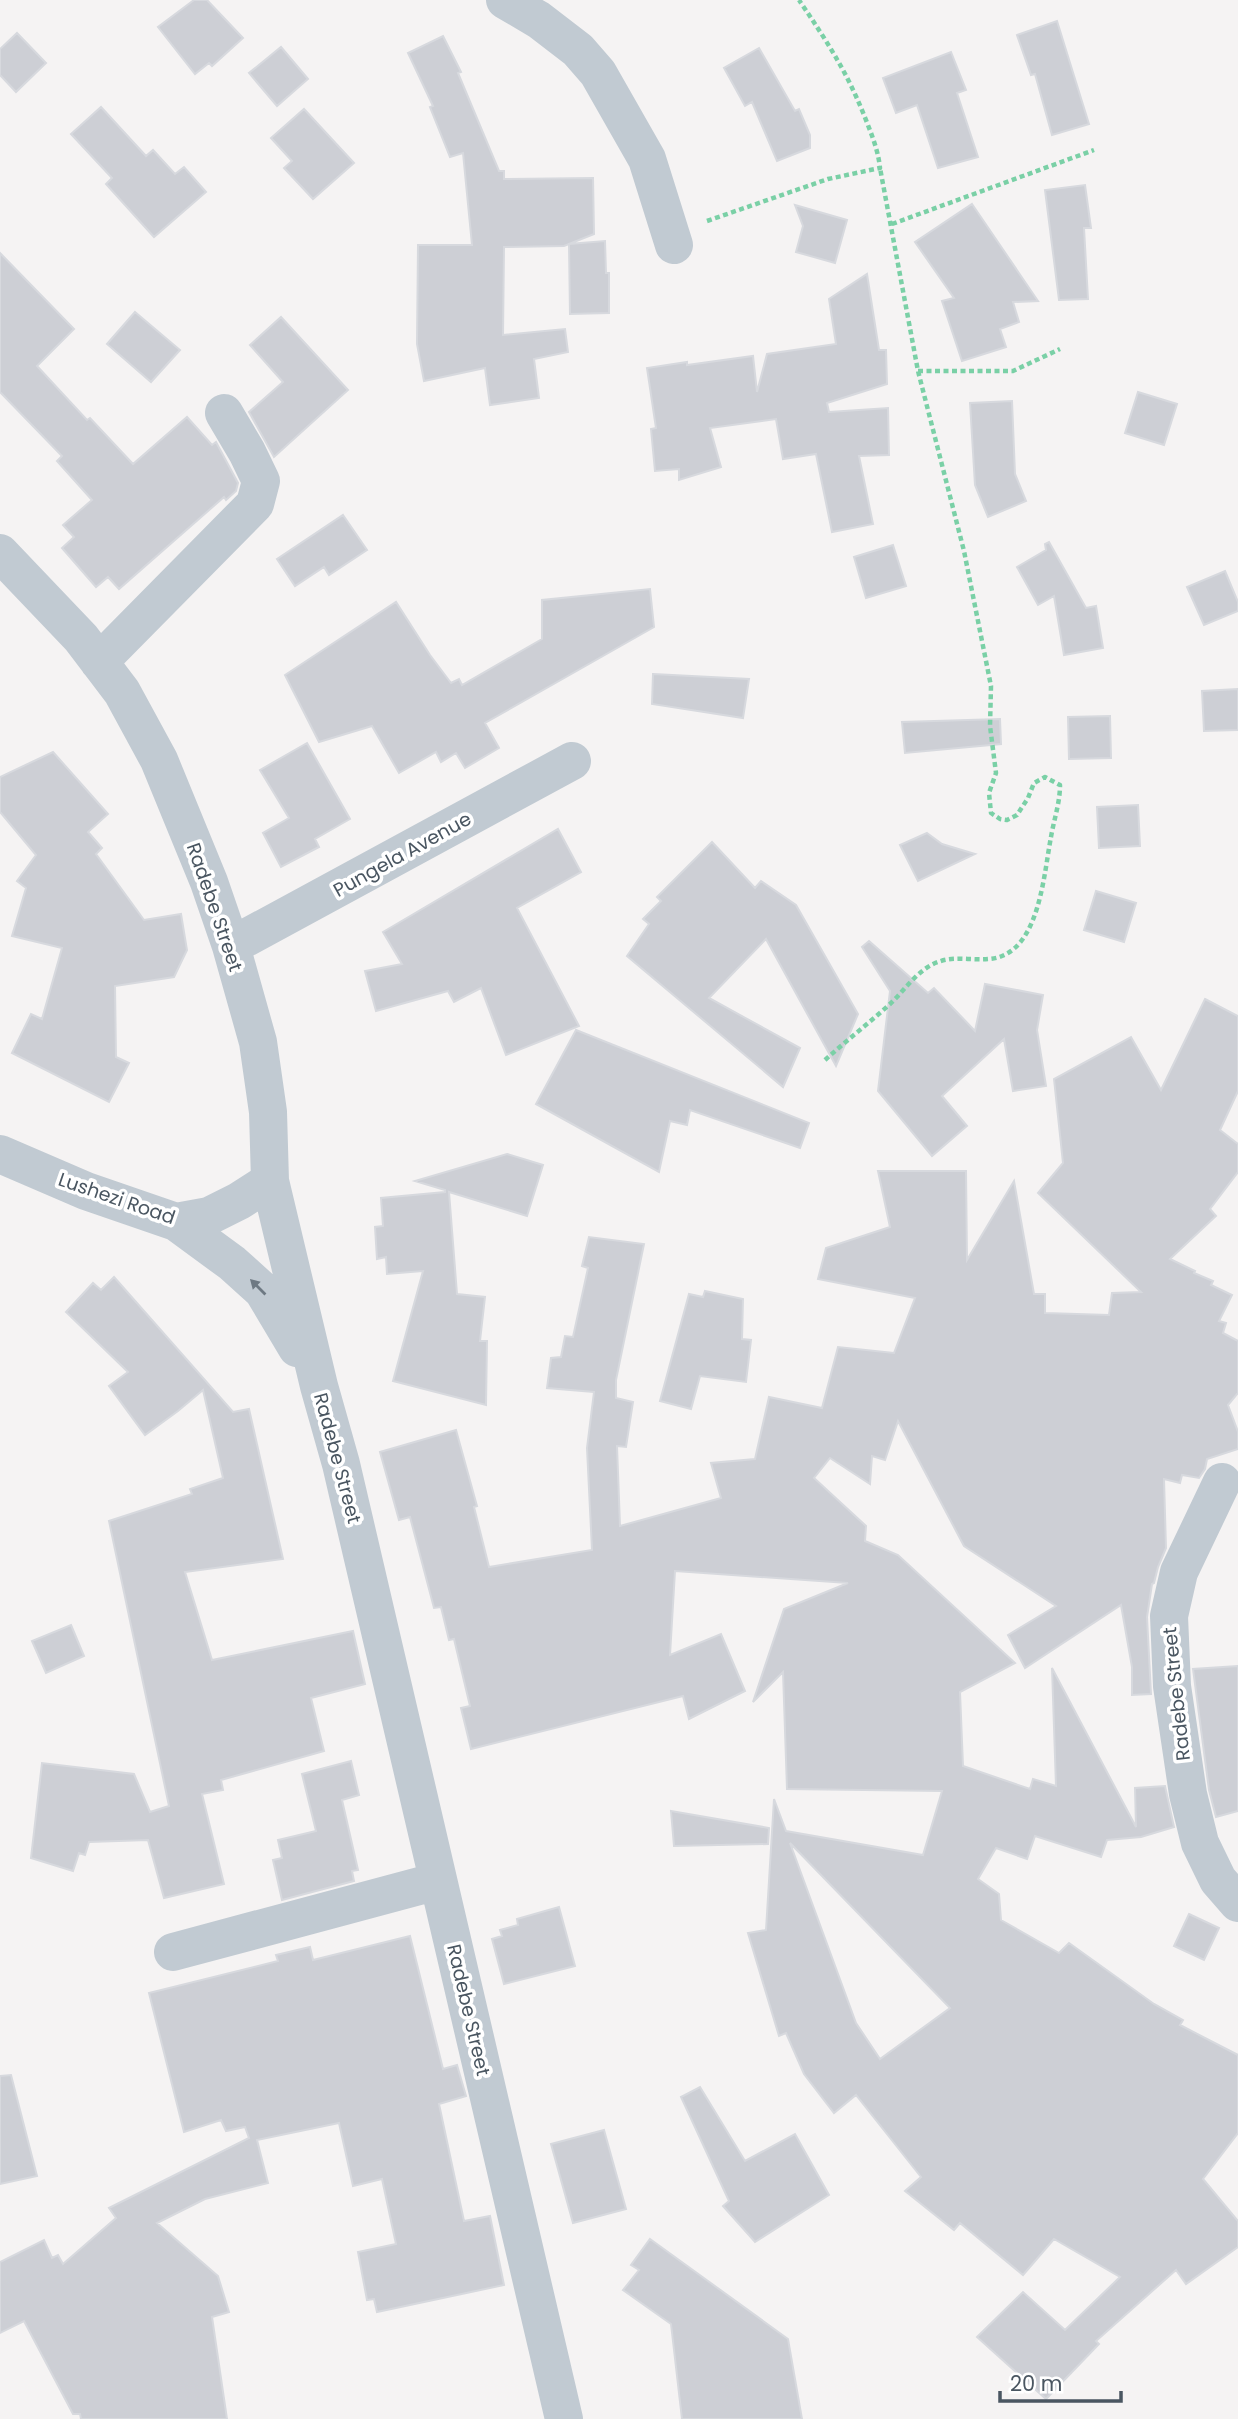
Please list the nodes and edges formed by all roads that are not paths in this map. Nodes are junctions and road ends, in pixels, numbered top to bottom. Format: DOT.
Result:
graph roads {
  1 [pos="506,0"];
  2 [pos="672,239"];
  3 [pos="224,413"];
  4 [pos="0,553"];
  5 [pos="99,662"];
  6 [pos="572,761"];
  7 [pos="232,946"];
  8 [pos="0,1154"];
  9 [pos="270,1181"];
  10 [pos="176,1222"];
  11 [pos="319,1386"];
  12 [pos="1222,1482"];
  13 [pos="438,1881"];
  14 [pos="1238,1903"];
  15 [pos="173,1952"];
  16 [pos="564,2419"];
  1 -- 2 [label="street"];
  3 -- 5 [label="street"];
  4 -- 5 [label="street, Radebe Street"];
  5 -- 7 [label="street, Radebe Street"];
  6 -- 7 [label="street, Pungela Avenue"];
  7 -- 9 [label="street, Radebe Street"];
  8 -- 10 [label="street, Lushezi Road"];
  9 -- 10 [label="street, Lushezi Road"];
  9 -- 11 [label="street, Radebe Street"];
  11 -- 10 [label="street, one-way"];
  11 -- 13 [label="street, Radebe Street"];
  12 -- 14 [label="street, Radebe Street"];
  13 -- 15 [label="street"];
  13 -- 16 [label="street, Radebe Street"];
}
